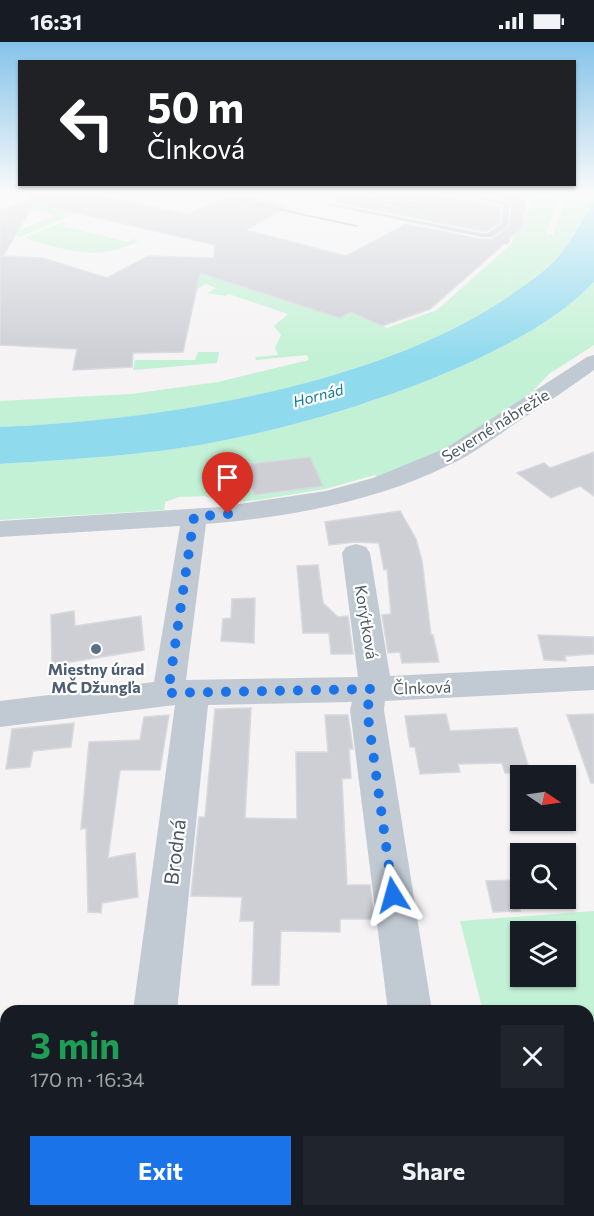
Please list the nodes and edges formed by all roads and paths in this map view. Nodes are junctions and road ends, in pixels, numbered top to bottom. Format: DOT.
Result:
graph roads {
  1 [pos="594,361"];
  2 [pos="194,517"];
  3 [pos="0,529"];
  4 [pos="356,553"];
  5 [pos="594,678"];
  6 [pos="372,689"];
  7 [pos="181,693"];
  8 [pos="0,714"];
  9 [pos="155,1005"];
  10 [pos="409,1005"];
  1 -- 2 [label="street, Severné nábrežie"];
  2 -- 3 [label="street, Severné nábrežie"];
  2 -- 7 [label="street, Brodná"];
  4 -- 6 [label="street, Korýtková"];
  5 -- 6 [label="street, Člnková"];
  6 -- 7 [label="street, Člnková"];
  6 -- 10 [label="street, Korýtková"];
  7 -- 8 [label="street, Člnková"];
  7 -- 9 [label="street, Brodná"];
}
